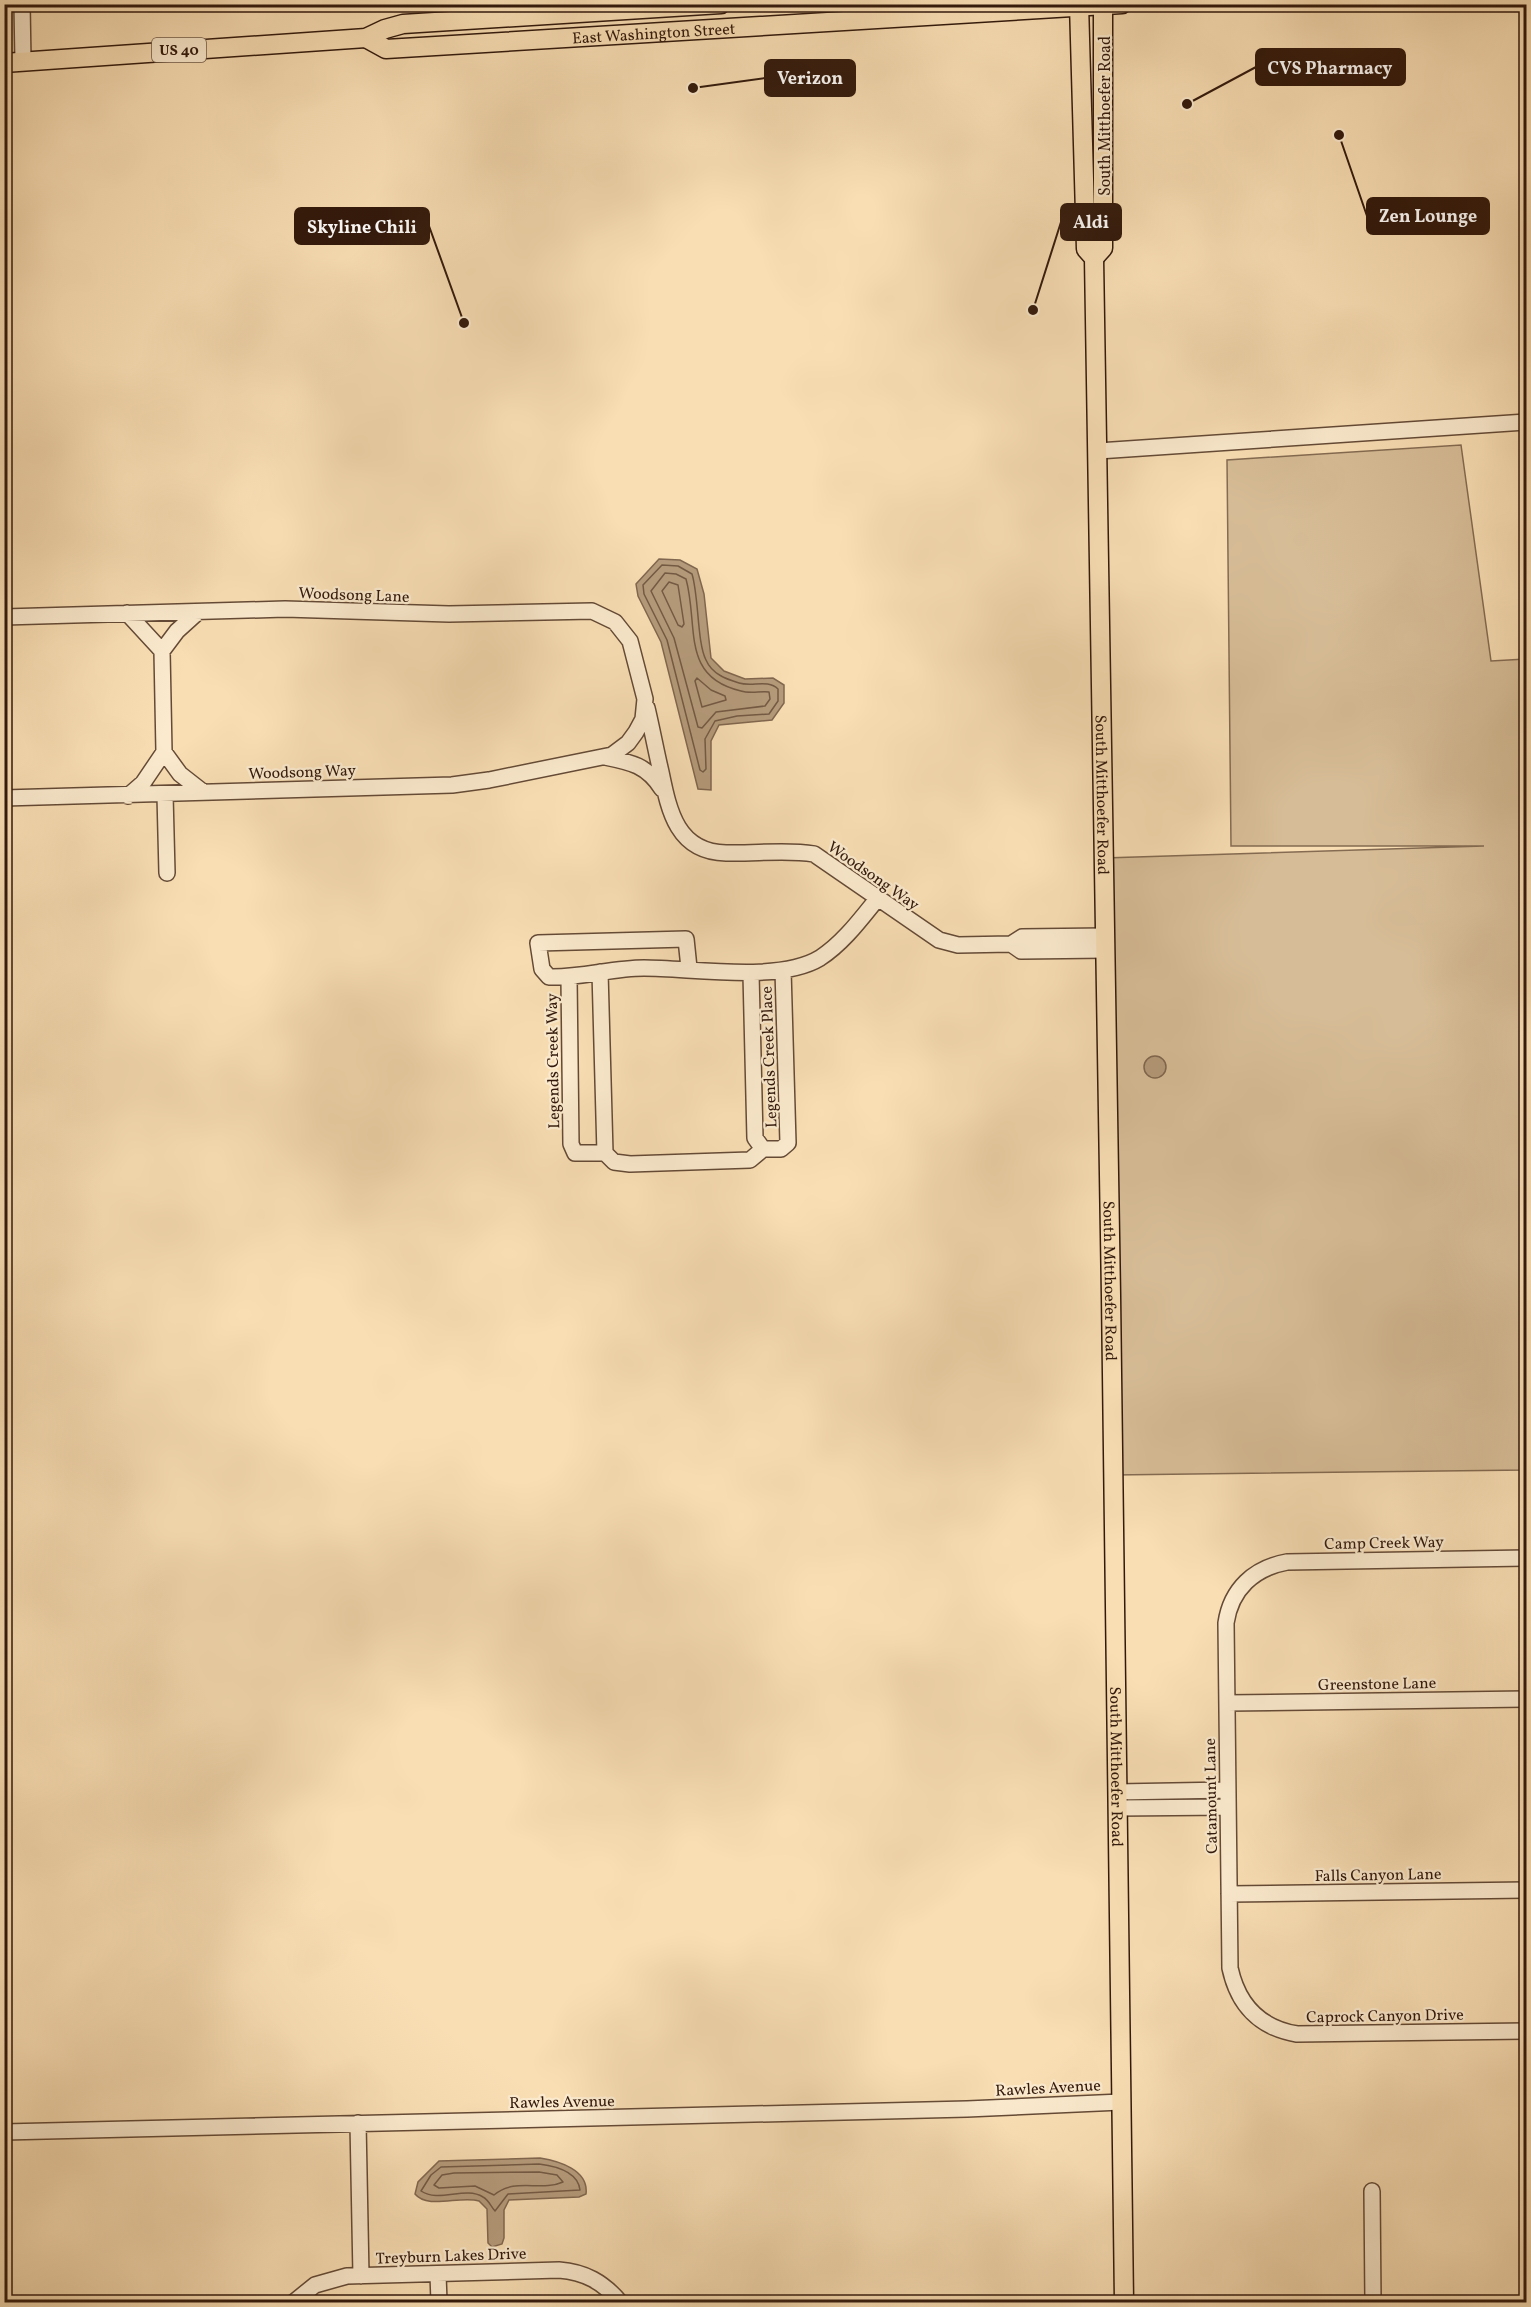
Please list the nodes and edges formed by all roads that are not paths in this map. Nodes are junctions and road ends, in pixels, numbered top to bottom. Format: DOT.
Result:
graph roads {
  1 [pos="22,4"];
  2 [pos="721,4"];
  3 [pos="1122,4"];
  4 [pos="1090,6"];
  5 [pos="366,38"];
  6 [pos="23,61"];
  7 [pos="4,63"];
  8 [pos="1094,258"];
  9 [pos="1527,422"];
  10 [pos="1098,451"];
  11 [pos="198,612"];
  12 [pos="127,613"];
  13 [pos="4,617"];
  14 [pos="162,651"];
  15 [pos="645,699"];
  16 [pos="164,752"];
  17 [pos="602,758"];
  18 [pos="203,792"];
  19 [pos="165,795"];
  20 [pos="128,796"];
  21 [pos="4,798"];
  22 [pos="666,798"];
  23 [pos="167,873"];
  24 [pos="877,899"];
  25 [pos="1105,943"];
  26 [pos="689,968"];
  27 [pos="783,970"];
  28 [pos="600,972"];
  29 [pos="751,974"];
  30 [pos="569,978"];
  31 [pos="763,1149"];
  32 [pos="605,1153"];
  33 [pos="1527,1558"];
  34 [pos="1246,1581"];
  35 [pos="1527,1699"];
  36 [pos="1227,1703"];
  37 [pos="1228,1790"];
  38 [pos="1117,1800"];
  39 [pos="1228,1807"];
  40 [pos="1527,1890"];
  41 [pos="1229,1894"];
  42 [pos="1250,2011"];
  43 [pos="1527,2031"];
  44 [pos="1121,2102"];
  45 [pos="358,2123"];
  46 [pos="4,2132"];
  47 [pos="1372,2191"];
  48 [pos="438,2274"];
  49 [pos="361,2276"];
  50 [pos="615,2297"];
  51 [pos="294,2302"];
  52 [pos="439,2302"];
  53 [pos="1124,2302"];
  54 [pos="1373,2302"];
  1 -- 6 [label="street"];
  2 -- 5 [label="main road, East Washington Street / US 40"];
  3 -- 4 [label="main road, East Washington Street / US 40"];
  4 -- 5 [label="main road, East Washington Street / US 40"];
  4 -- 8 [label="main road, South Mitthoefer Road"];
  4 -- 8 [label="main road, South Mitthoefer Road"];
  5 -- 6 [label="main road, East Washington Street / US 40"];
  6 -- 7 [label="main road, East Washington Street / US 40"];
  8 -- 10 [label="main road, South Mitthoefer Road"];
  9 -- 10 [label="street"];
  10 -- 25 [label="main road, South Mitthoefer Road"];
  11 -- 12 [label="street, Woodsong Lane"];
  11 -- 14 [label="street"];
  11 -- 15 [label="street, Woodsong Lane"];
  12 -- 13 [label="street, Woodsong Lane"];
  12 -- 14 [label="street"];
  14 -- 16 [label="street"];
  15 -- 17 [label="street, Woodsong Lane"];
  15 -- 22 [label="street, Woodsong Lane"];
  16 -- 18 [label="street"];
  16 -- 20 [label="street"];
  17 -- 18 [label="street, Woodsong Way"];
  17 -- 22 [label="street, Woodsong Way"];
  18 -- 19 [label="street, Woodsong Way"];
  19 -- 20 [label="street, Woodsong Way"];
  19 -- 23 [label="street"];
  20 -- 21 [label="street, Woodsong Way"];
  22 -- 24 [label="street, Woodsong Way"];
  24 -- 25 [label="street, Woodsong Way"];
  24 -- 27 [label="street"];
  25 -- 38 [label="main road, South Mitthoefer Road"];
  26 -- 28 [label="street"];
  26 -- 29 [label="street"];
  26 -- 30 [label="street"];
  27 -- 29 [label="street"];
  27 -- 31 [label="street, Legends Creek Place"];
  28 -- 30 [label="street"];
  28 -- 32 [label="street"];
  29 -- 31 [label="street"];
  30 -- 32 [label="street, Legends Creek Way"];
  31 -- 32 [label="street"];
  33 -- 34 [label="street, Camp Creek Way"];
  34 -- 36 [label="street, Catamount Lane"];
  35 -- 36 [label="street, Greenstone Lane"];
  36 -- 37 [label="street, Catamount Lane"];
  37 -- 38 [label="street"];
  37 -- 39 [label="street, Catamount Lane"];
  38 -- 39 [label="street"];
  38 -- 44 [label="main road, South Mitthoefer Road"];
  39 -- 41 [label="street, Catamount Lane"];
  40 -- 41 [label="street, Falls Canyon Lane"];
  41 -- 42 [label="street, Catamount Lane"];
  42 -- 43 [label="street, Caprock Canyon Drive"];
  44 -- 45 [label="street, Rawles Avenue"];
  44 -- 53 [label="main road, South Mitthoefer Road"];
  45 -- 46 [label="street, Rawles Avenue"];
  45 -- 49 [label="street"];
  47 -- 54 [label="street"];
  48 -- 49 [label="street, Treyburn Lakes Drive"];
  48 -- 50 [label="street, Treyburn Lakes Drive"];
  48 -- 52 [label="street"];
  49 -- 51 [label="street, Treyburn Lakes Drive"];
}
